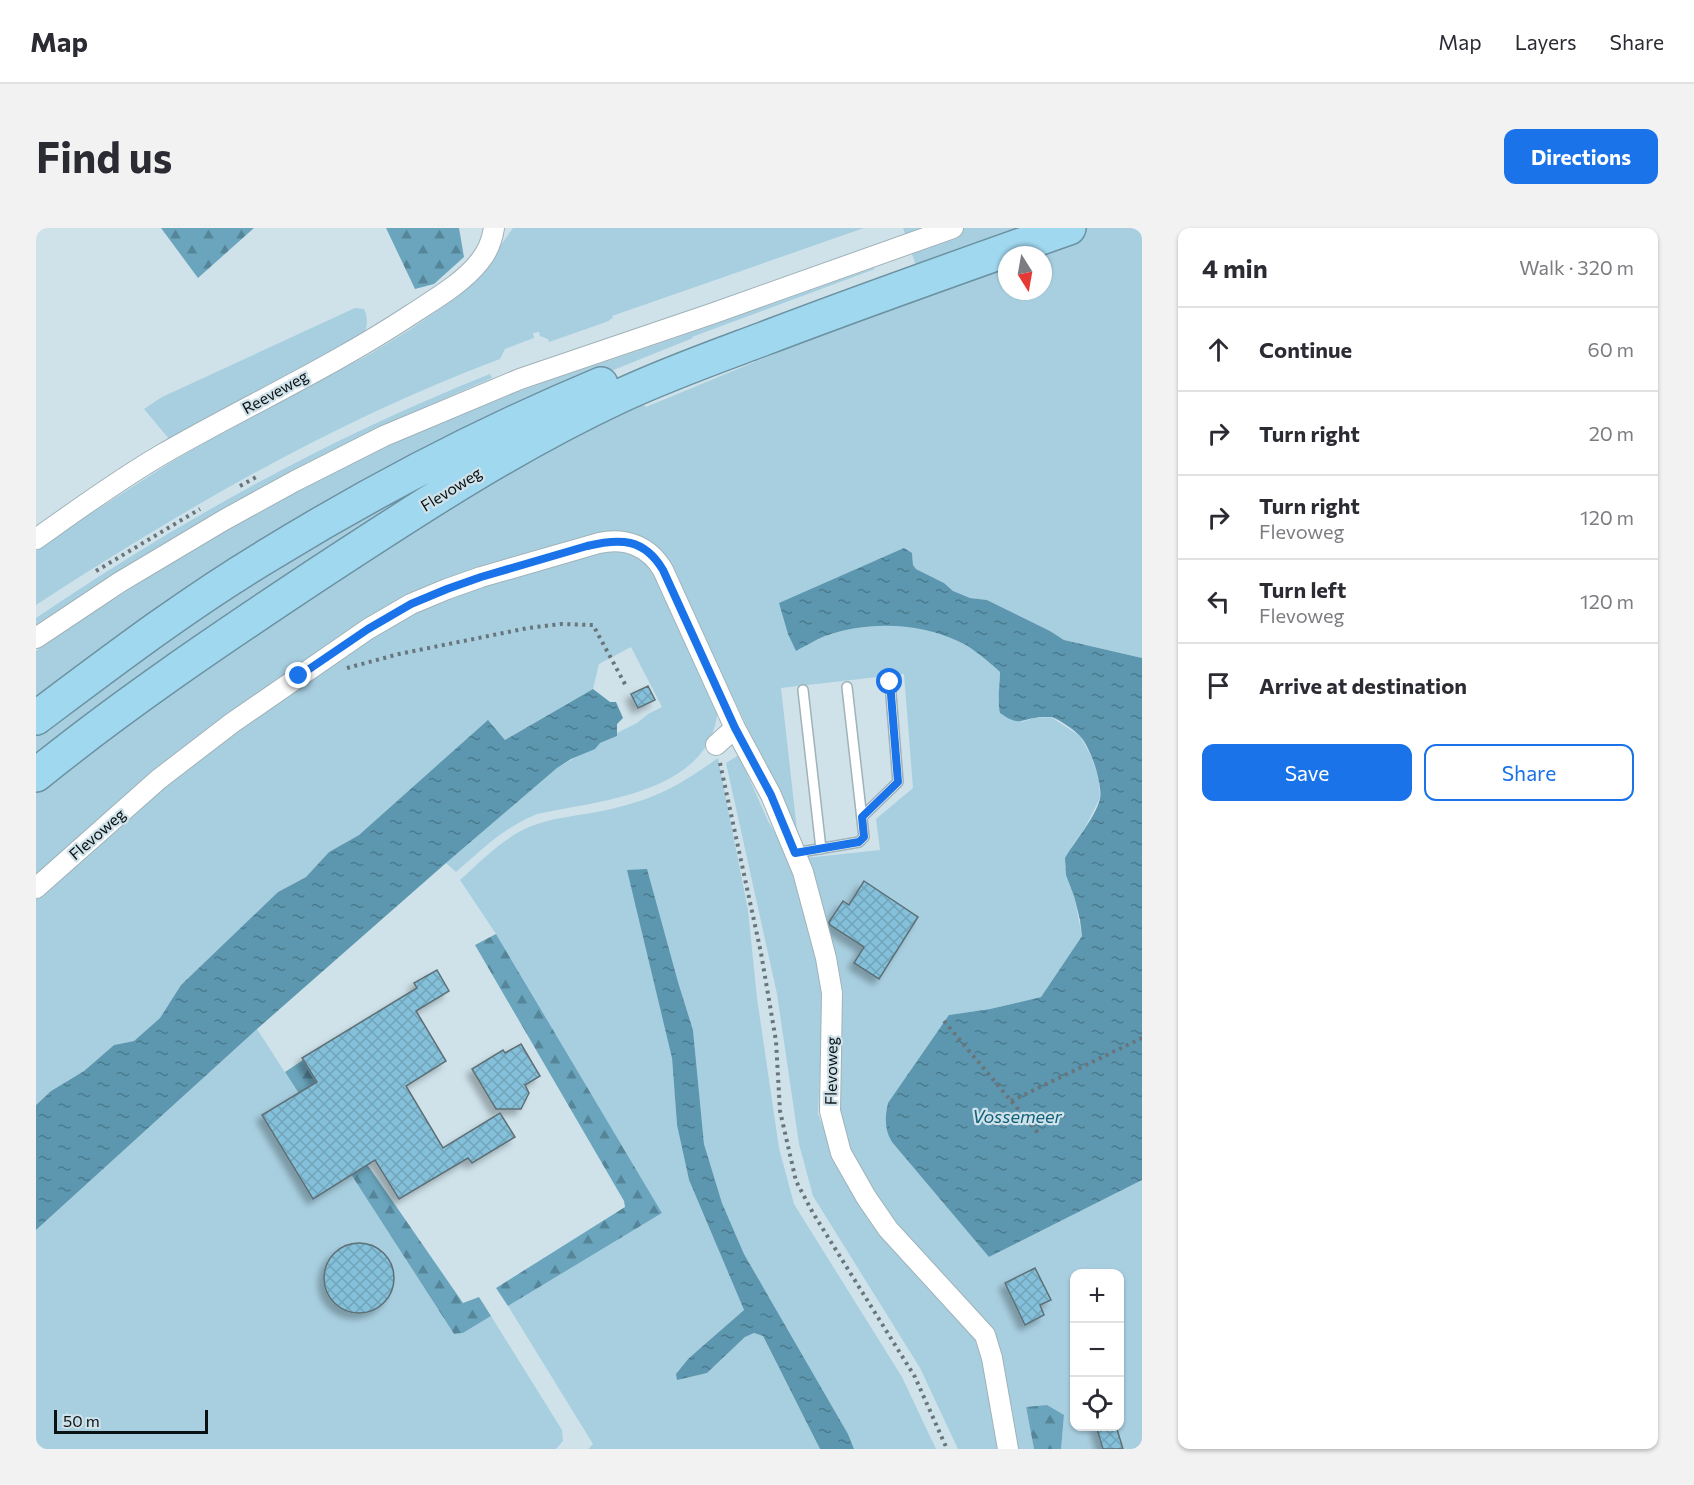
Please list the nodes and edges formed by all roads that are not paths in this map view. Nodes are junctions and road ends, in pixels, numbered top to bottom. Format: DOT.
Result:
graph roads {
  1 [pos="494,228"];
  2 [pos="953,228"];
  3 [pos="1017,228"];
  4 [pos="1069,228"];
  5 [pos="904,266"];
  6 [pos="36,539"];
  7 [pos="36,638"];
  8 [pos="890,682"];
  9 [pos="847,687"];
  10 [pos="803,690"];
  11 [pos="36,718"];
  12 [pos="735,728"];
  13 [pos="716,745"];
  14 [pos="36,775"];
  15 [pos="862,817"];
  16 [pos="821,849"];
  17 [pos="795,853"];
  18 [pos="36,888"];
  19 [pos="1008,1449"];
  1 -- 6 [label="street, Reeveweg"];
  2 -- 5 [label="street"];
  3 -- 5 [label="highway"];
  4 -- 5 [label="highway"];
  5 -- 7 [label="street"];
  5 -- 11 [label="highway, Flevoweg"];
  5 -- 14 [label="highway, Flevoweg"];
  8 -- 15 [label="lane"];
  9 -- 15 [label="lane"];
  10 -- 16 [label="lane"];
  12 -- 13 [label="street"];
  12 -- 17 [label="street, Flevoweg"];
  12 -- 18 [label="street, Flevoweg"];
  15 -- 16 [label="lane"];
  16 -- 17 [label="lane"];
  17 -- 19 [label="street, Flevoweg"];
}
